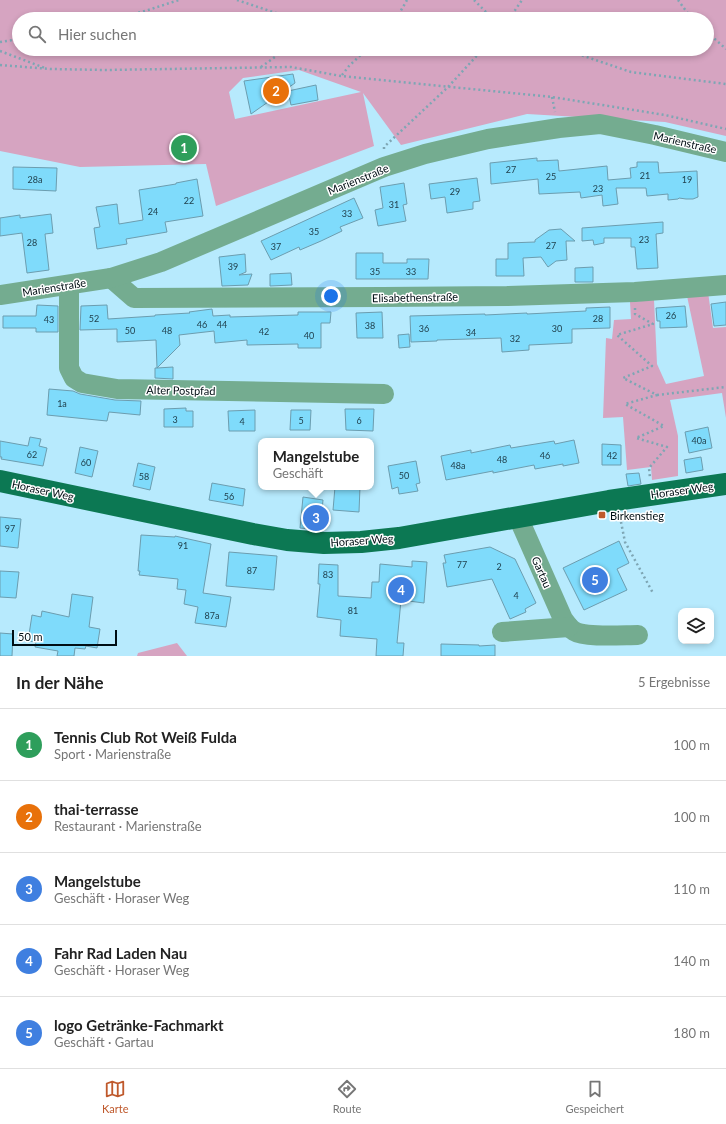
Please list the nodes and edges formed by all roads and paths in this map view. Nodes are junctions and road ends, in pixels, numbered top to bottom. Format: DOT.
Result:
graph roads {
  1 [pos="179,0"];
  2 [pos="237,0"];
  3 [pos="407,0"];
  4 [pos="474,0"];
  5 [pos="522,0"];
  6 [pos="678,0"];
  7 [pos="141,12"];
  8 [pos="273,12"];
  9 [pos="400,12"];
  10 [pos="486,12"];
  11 [pos="514,12"];
  12 [pos="687,12"];
  13 [pos="714,38"];
  14 [pos="12,40"];
  15 [pos="0,42"];
  16 [pos="726,48"];
  17 [pos="0,51"];
  18 [pos="12,55"];
  19 [pos="14,56"];
  20 [pos="276,56"];
  21 [pos="360,56"];
  22 [pos="477,56"];
  23 [pos="584,56"];
  24 [pos="0,65"];
  25 [pos="261,67"];
  26 [pos="50,69"];
  27 [pos="341,76"];
  28 [pos="726,84"];
  29 [pos="448,87"];
  30 [pos="726,129"];
  31 [pos="726,152"];
  32 [pos="384,167"];
  33 [pos="111,278"];
  34 [pos="68,285"];
  35 [pos="726,285"];
  36 [pos="0,295"];
  37 [pos="635,304"];
  38 [pos="726,387"];
  39 [pos="384,394"];
  40 [pos="657,395"];
  41 [pos="0,481"];
  42 [pos="651,484"];
  43 [pos="726,484"];
  44 [pos="619,516"];
  45 [pos="518,517"];
  46 [pos="653,593"];
  47 [pos="569,626"];
  48 [pos="502,632"];
  49 [pos="638,635"];
  1 -- 7 [label="path"];
  2 -- 8 [label="path"];
  3 -- 9 [label="path"];
  4 -- 10 [label="path"];
  5 -- 11 [label="path"];
  6 -- 12 [label="path"];
  13 -- 16 [label="path"];
  14 -- 15 [label="path"];
  17 -- 18 [label="path"];
  19 -- 26 [label="path"];
  20 -- 25 [label="path"];
  21 -- 27 [label="path"];
  22 -- 29 [label="path"];
  23 -- 28 [label="path"];
  24 -- 26 [label="path"];
  25 -- 26 [label="path"];
  25 -- 27 [label="path"];
  27 -- 29 [label="path"];
  29 -- 30 [label="path"];
  29 -- 32 [label="path"];
  31 -- 32 [label="street, Marienstraße"];
  32 -- 33 [label="street, Marienstraße"];
  33 -- 34 [label="street, Marienstraße"];
  33 -- 35 [label="street, Elisabethenstraße"];
  34 -- 36 [label="street, Marienstraße"];
  34 -- 39 [label="street, Alter Postpfad"];
  37 -- 40 [label="path"];
  38 -- 40 [label="path"];
  40 -- 42 [label="path"];
  41 -- 45 [label="main road, Horaser Weg"];
  43 -- 45 [label="main road, Horaser Weg"];
  44 -- 46 [label="path"];
  45 -- 47 [label="street, Gartau"];
  47 -- 48 [label="street"];
  47 -- 49 [label="street"];
}
